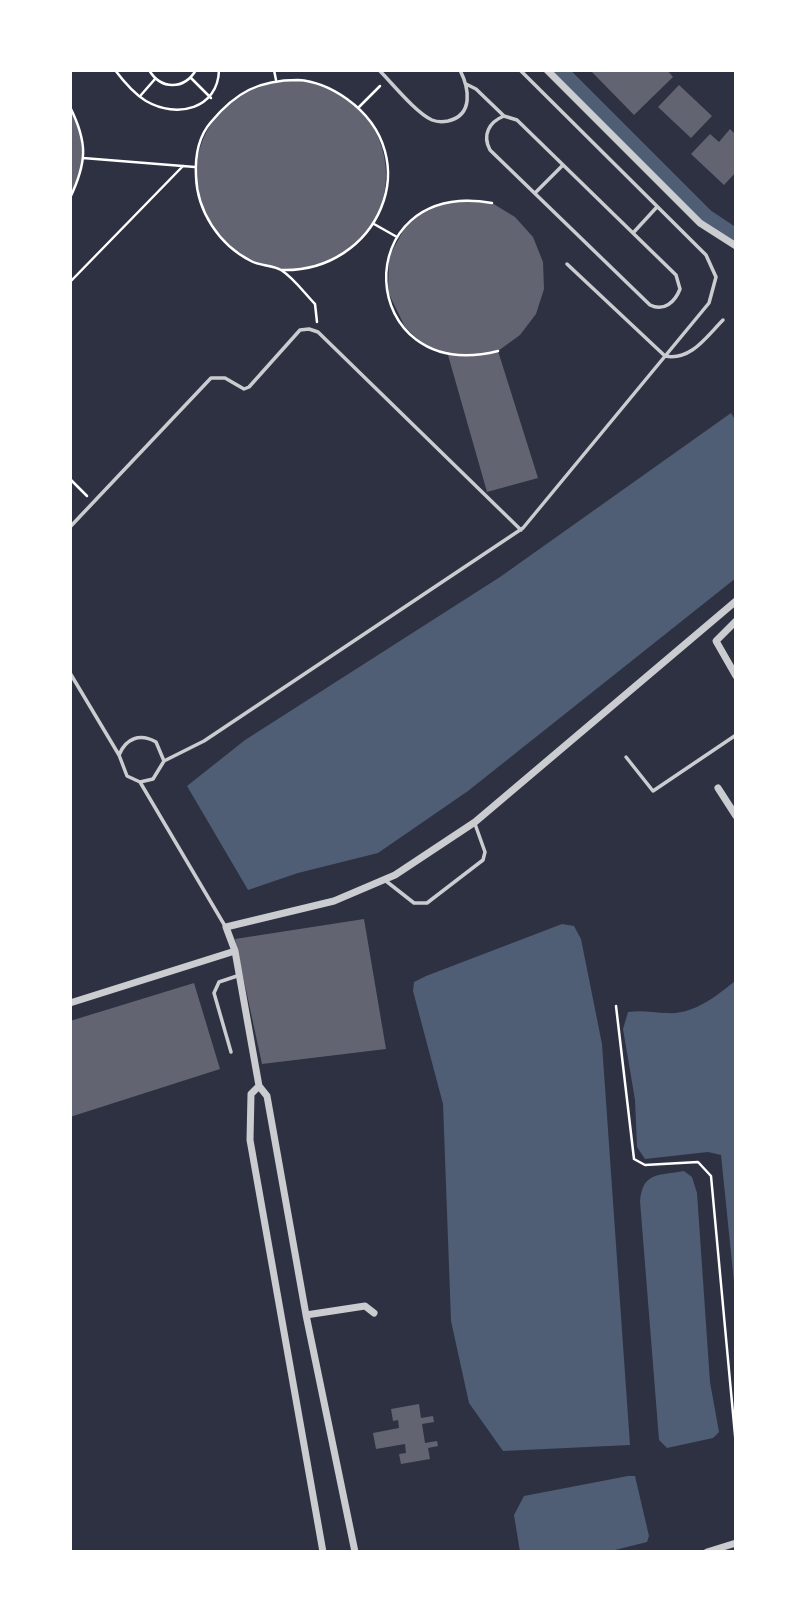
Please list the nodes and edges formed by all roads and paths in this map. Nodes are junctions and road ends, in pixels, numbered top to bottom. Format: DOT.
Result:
graph roads {
  1 [pos="115,70"];
  2 [pos="149,70"];
  3 [pos="196,70"];
  4 [pos="219,70"];
  5 [pos="274,70"];
  6 [pos="379,70"];
  7 [pos="460,70"];
  8 [pos="520,70"];
  9 [pos="547,70"];
  10 [pos="191,78"];
  11 [pos="155,79"];
  12 [pos="388,79"];
  13 [pos="276,80"];
  14 [pos="466,84"];
  15 [pos="140,96"];
  16 [pos="211,97"];
  17 [pos="70,107"];
  18 [pos="359,107"];
  19 [pos="504,117"];
  20 [pos="83,158"];
  21 [pos="563,165"];
  22 [pos="183,166"];
  23 [pos="195,167"];
  24 [pos="535,193"];
  25 [pos="70,198"];
  26 [pos="492,204"];
  27 [pos="656,208"];
  28 [pos="374,225"];
  29 [pos="633,233"];
  30 [pos="397,237"];
  31 [pos="736,246"];
  32 [pos="567,264"];
  33 [pos="281,270"];
  34 [pos="70,282"];
  35 [pos="723,320"];
  36 [pos="318,332"];
  37 [pos="498,351"];
  38 [pos="666,356"];
  39 [pos="70,479"];
  40 [pos="93,502"];
  41 [pos="70,527"];
  42 [pos="521,530"];
  43 [pos="736,601"];
  44 [pos="736,621"];
  45 [pos="70,673"];
  46 [pos="736,676"];
  47 [pos="736,735"];
  48 [pos="120,755"];
  49 [pos="626,757"];
  50 [pos="164,761"];
  51 [pos="139,782"];
  52 [pos="718,788"];
  53 [pos="736,816"];
  54 [pos="475,822"];
  55 [pos="386,880"];
  56 [pos="226,928"];
  57 [pos="235,951"];
  58 [pos="240,975"];
  59 [pos="71,1000"];
  60 [pos="616,1006"];
  61 [pos="231,1052"];
  62 [pos="259,1086"];
  63 [pos="374,1312"];
  64 [pos="306,1315"];
  65 [pos="736,1446"];
  66 [pos="736,1543"];
  67 [pos="323,1552"];
  68 [pos="355,1552"];
  69 [pos="708,1552"];
  1 -- 15 [label="path"];
  2 -- 11 [label="path"];
  3 -- 10 [label="path"];
  4 -- 16 [label="path"];
  5 -- 13 [label="path"];
  6 -- 12 [label="lane"];
  7 -- 14 [label="lane"];
  8 -- 27 [label="lane"];
  9 -- 31 [label="street"];
  10 -- 11 [label="path"];
  10 -- 16 [label="path"];
  11 -- 15 [label="path"];
  12 -- 14 [label="lane"];
  12 -- 18 [label="path"];
  13 -- 18 [label="path"];
  13 -- 23 [label="path"];
  14 -- 19 [label="lane"];
  15 -- 16 [label="path"];
  17 -- 20 [label="path"];
  18 -- 28 [label="path"];
  19 -- 21 [label="lane"];
  19 -- 24 [label="lane"];
  20 -- 22 [label="path"];
  20 -- 25 [label="path"];
  21 -- 24 [label="lane"];
  21 -- 29 [label="lane"];
  22 -- 23 [label="path"];
  22 -- 34 [label="path"];
  23 -- 33 [label="path"];
  24 -- 29 [label="lane"];
  26 -- 30 [label="path"];
  27 -- 29 [label="lane"];
  27 -- 38 [label="lane"];
  28 -- 30 [label="path"];
  28 -- 33 [label="path"];
  30 -- 37 [label="path"];
  32 -- 38 [label="lane"];
  33 -- 36 [label="path"];
  35 -- 38 [label="lane"];
  36 -- 40 [label="lane"];
  36 -- 42 [label="lane"];
  38 -- 42 [label="lane"];
  39 -- 40 [label="path"];
  40 -- 41 [label="lane"];
  42 -- 50 [label="lane"];
  43 -- 54 [label="street"];
  44 -- 46 [label="street"];
  45 -- 48 [label="lane"];
  47 -- 49 [label="lane"];
  48 -- 50 [label="lane"];
  48 -- 51 [label="lane"];
  50 -- 51 [label="lane"];
  51 -- 56 [label="lane"];
  52 -- 53 [label="street"];
  54 -- 55 [label="street"];
  54 -- 55 [label="lane"];
  55 -- 56 [label="street"];
  56 -- 57 [label="street"];
  57 -- 58 [label="street"];
  57 -- 59 [label="street"];
  58 -- 61 [label="lane"];
  58 -- 62 [label="street"];
  60 -- 65 [label="path"];
  62 -- 64 [label="street"];
  62 -- 67 [label="street"];
  63 -- 64 [label="street"];
  64 -- 68 [label="street"];
  66 -- 69 [label="street"];
}
